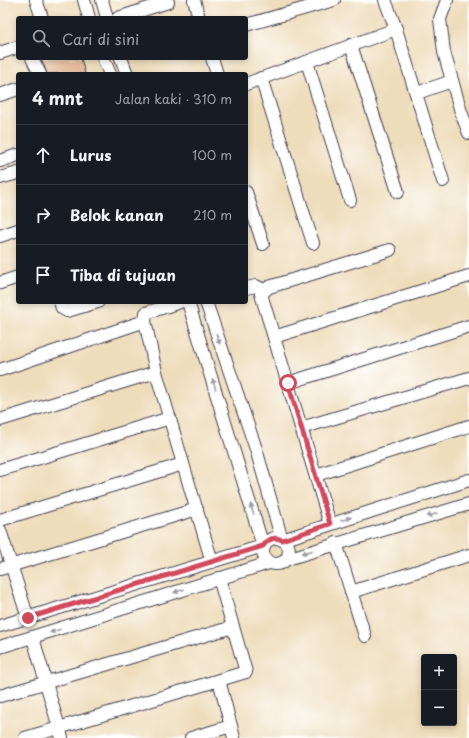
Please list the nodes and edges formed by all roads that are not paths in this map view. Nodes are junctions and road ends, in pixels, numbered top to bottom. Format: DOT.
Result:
graph roads {
  1 [pos="36,0"];
  2 [pos="84,0"];
  3 [pos="102,0"];
  4 [pos="194,0"];
  5 [pos="333,0"];
  6 [pos="385,0"];
  7 [pos="447,0"];
  8 [pos="170,1"];
  9 [pos="41,16"];
  10 [pos="88,16"];
  11 [pos="106,16"];
  12 [pos="124,16"];
  13 [pos="198,16"];
  14 [pos="248,24"];
  15 [pos="396,29"];
  16 [pos="351,45"];
  17 [pos="16,48"];
  18 [pos="0,53"];
  19 [pos="33,60"];
  20 [pos="106,60"];
  21 [pos="122,60"];
  22 [pos="213,60"];
  23 [pos="306,62"];
  24 [pos="39,72"];
  25 [pos="109,72"];
  26 [pos="126,72"];
  27 [pos="216,72"];
  28 [pos="261,78"];
  29 [pos="452,81"];
  30 [pos="248,83"];
  31 [pos="16,90"];
  32 [pos="417,93"];
  33 [pos="0,95"];
  34 [pos="469,133"];
  35 [pos="16,156"];
  36 [pos="0,161"];
  37 [pos="16,174"];
  38 [pos="0,178"];
  39 [pos="444,181"];
  40 [pos="398,192"];
  41 [pos="350,200"];
  42 [pos="248,205"];
  43 [pos="251,225"];
  44 [pos="16,231"];
  45 [pos="0,236"];
  46 [pos="313,243"];
  47 [pos="262,244"];
  48 [pos="390,250"];
  49 [pos="469,276"];
  50 [pos="16,278"];
  51 [pos="0,283"];
  52 [pos="248,288"];
  53 [pos="264,290"];
  54 [pos="61,304"];
  55 [pos="91,304"];
  56 [pos="174,304"];
  57 [pos="189,304"];
  58 [pos="207,304"];
  59 [pos="144,321"];
  60 [pos="469,326"];
  61 [pos="274,337"];
  62 [pos="0,370"];
  63 [pos="156,372"];
  64 [pos="469,378"];
  65 [pos="288,383"];
  66 [pos="170,418"];
  67 [pos="0,420"];
  68 [pos="469,426"];
  69 [pos="301,428"];
  70 [pos="256,449"];
  71 [pos="236,455"];
  72 [pos="183,464"];
  73 [pos="0,470"];
  74 [pos="316,475"];
  75 [pos="469,480"];
  76 [pos="469,504"];
  77 [pos="197,509"];
  78 [pos="0,520"];
  79 [pos="330,524"];
  80 [pos="0,530"];
  81 [pos="282,540"];
  82 [pos="336,543"];
  83 [pos="263,546"];
  84 [pos="469,555"];
  85 [pos="287,558"];
  86 [pos="212,562"];
  87 [pos="269,563"];
  88 [pos="6,567"];
  89 [pos="195,567"];
  90 [pos="219,578"];
  91 [pos="200,584"];
  92 [pos="351,592"];
  93 [pos="28,618"];
  94 [pos="0,626"];
  95 [pos="233,627"];
  96 [pos="365,636"];
  97 [pos="33,638"];
  98 [pos="0,647"];
  99 [pos="219,680"];
  100 [pos="46,682"];
  101 [pos="0,696"];
  102 [pos="231,726"];
  103 [pos="61,733"];
  104 [pos="25,738"];
  105 [pos="191,738"];
  106 [pos="234,738"];
  1 -- 9 [label="street"];
  2 -- 10 [label="street"];
  3 -- 11 [label="street"];
  4 -- 13 [label="street"];
  5 -- 14 [label="street"];
  6 -- 15 [label="street"];
  7 -- 29 [label="street"];
  8 -- 12 [label="street"];
  15 -- 16 [label="street"];
  15 -- 32 [label="street"];
  16 -- 23 [label="street"];
  16 -- 40 [label="street"];
  17 -- 18 [label="street"];
  19 -- 24 [label="street"];
  20 -- 25 [label="street"];
  21 -- 26 [label="street"];
  22 -- 27 [label="street"];
  23 -- 28 [label="street"];
  23 -- 41 [label="street"];
  28 -- 30 [label="street"];
  28 -- 46 [label="street"];
  29 -- 32 [label="street"];
  29 -- 34 [label="street"];
  31 -- 33 [label="street"];
  32 -- 39 [label="street"];
  35 -- 36 [label="street"];
  37 -- 38 [label="street"];
  42 -- 43 [label="street"];
  43 -- 47 [label="street"];
  44 -- 45 [label="street"];
  48 -- 53 [label="street"];
  49 -- 61 [label="street"];
  50 -- 51 [label="street"];
  52 -- 53 [label="street"];
  53 -- 61 [label="street"];
  54 -- 55 [label="street"];
  56 -- 59 [label="street"];
  71 -- 57 [label="street, one-way"];
  58 -- 70 [label="street, one-way"];
  59 -- 62 [label="street"];
  59 -- 63 [label="street"];
  60 -- 65 [label="street"];
  61 -- 65 [label="street"];
  63 -- 66 [label="street"];
  63 -- 67 [label="street"];
  64 -- 69 [label="street"];
  65 -- 69 [label="street"];
  66 -- 72 [label="street"];
  66 -- 73 [label="street"];
  68 -- 74 [label="street"];
  69 -- 74 [label="street"];
  70 -- 71 [label="street"];
  70 -- 81 [label="street"];
  83 -- 71 [label="street, one-way"];
  72 -- 77 [label="street"];
  72 -- 78 [label="street"];
  74 -- 79 [label="street"];
  79 -- 75 [label="street, one-way"];
  76 -- 82 [label="street, one-way"];
  77 -- 86 [label="street"];
  77 -- 88 [label="street"];
  79 -- 81 [label="street"];
  80 -- 88 [label="street"];
  81 -- 83 [label="street"];
  81 -- 85 [label="street"];
  82 -- 85 [label="street, one-way"];
  82 -- 92 [label="street"];
  83 -- 86 [label="street"];
  83 -- 87 [label="street"];
  84 -- 92 [label="street"];
  85 -- 87 [label="street"];
  86 -- 89 [label="street"];
  87 -- 90 [label="street"];
  88 -- 93 [label="street"];
  89 -- 91 [label="street"];
  89 -- 93 [label="street"];
  90 -- 91 [label="street"];
  90 -- 95 [label="street"];
  91 -- 97 [label="street, one-way"];
  92 -- 96 [label="street"];
  93 -- 94 [label="street"];
  95 -- 99 [label="street"];
  95 -- 100 [label="street"];
  97 -- 98 [label="street"];
  97 -- 100 [label="street"];
  99 -- 102 [label="street"];
  99 -- 103 [label="street"];
  100 -- 101 [label="street"];
  100 -- 103 [label="street"];
  102 -- 105 [label="street"];
  102 -- 106 [label="street"];
  103 -- 104 [label="street"];
}
